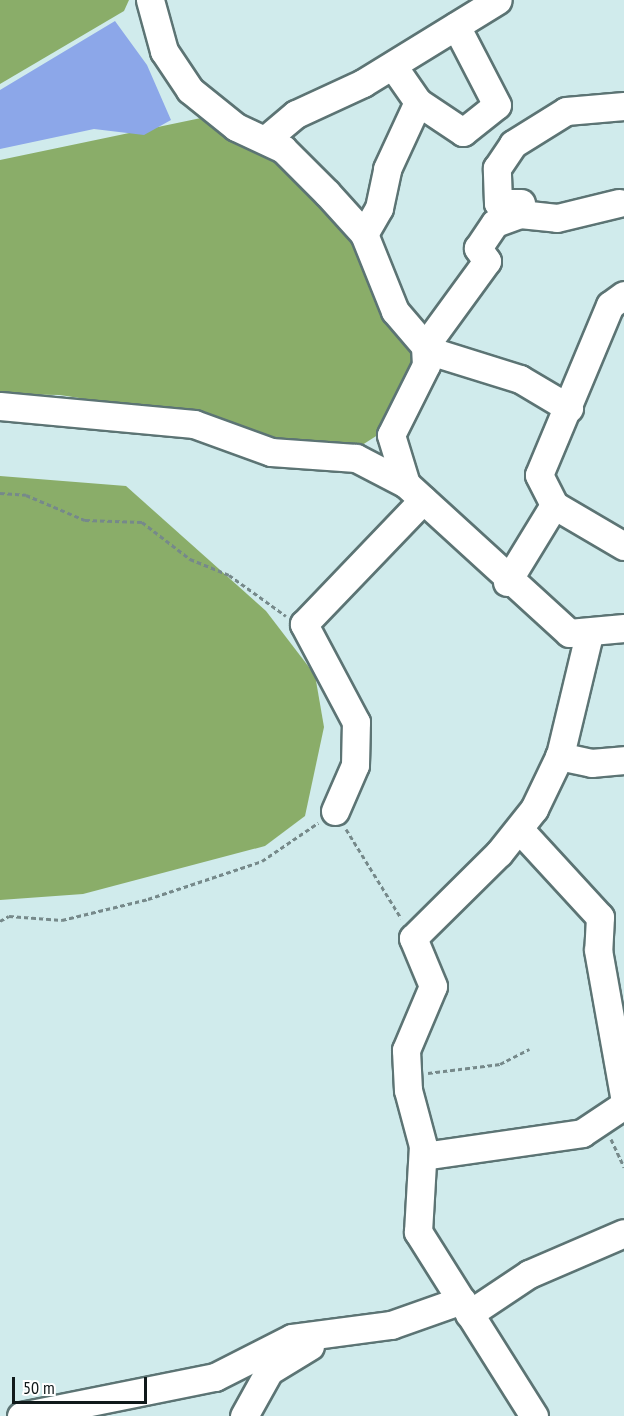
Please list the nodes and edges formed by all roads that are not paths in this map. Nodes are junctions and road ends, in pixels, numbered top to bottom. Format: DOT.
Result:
graph roads {
  1 [pos="150,0"];
  2 [pos="498,0"];
  3 [pos="456,26"];
  4 [pos="393,66"];
  5 [pos="418,102"];
  6 [pos="624,106"];
  7 [pos="478,120"];
  8 [pos="266,139"];
  9 [pos="513,144"];
  10 [pos="622,202"];
  11 [pos="520,203"];
  12 [pos="364,234"];
  13 [pos="624,296"];
  14 [pos="426,348"];
  15 [pos="0,406"];
  16 [pos="568,408"];
  17 [pos="415,492"];
  18 [pos="554,505"];
  19 [pos="624,546"];
  20 [pos="507,582"];
  21 [pos="624,628"];
  22 [pos="589,634"];
  23 [pos="559,756"];
  24 [pos="624,760"];
  25 [pos="335,811"];
  26 [pos="520,830"];
  27 [pos="624,1096"];
  28 [pos="624,1105"];
  29 [pos="423,1156"];
  30 [pos="624,1233"];
  31 [pos="466,1307"];
  32 [pos="335,1333"];
  33 [pos="21,1416"];
  34 [pos="244,1416"];
  35 [pos="534,1416"];
  1 -- 8 [label="street"];
  2 -- 3 [label="street"];
  3 -- 4 [label="street"];
  3 -- 7 [label="street"];
  4 -- 5 [label="street"];
  4 -- 8 [label="street"];
  5 -- 7 [label="street"];
  5 -- 12 [label="street"];
  6 -- 9 [label="street"];
  7 -- 9 [label="street"];
  8 -- 12 [label="street"];
  9 -- 11 [label="street"];
  10 -- 14 [label="street"];
  12 -- 14 [label="street"];
  13 -- 16 [label="street"];
  14 -- 16 [label="street"];
  14 -- 17 [label="street"];
  15 -- 17 [label="street"];
  16 -- 18 [label="street"];
  17 -- 20 [label="street"];
  17 -- 25 [label="street"];
  18 -- 19 [label="street"];
  18 -- 20 [label="street"];
  20 -- 22 [label="street"];
  21 -- 22 [label="street"];
  22 -- 23 [label="street"];
  23 -- 24 [label="street"];
  23 -- 26 [label="street"];
  26 -- 27 [label="street"];
  26 -- 29 [label="street"];
  28 -- 29 [label="street"];
  29 -- 31 [label="street"];
  30 -- 31 [label="street"];
  31 -- 32 [label="street"];
  31 -- 35 [label="street"];
  32 -- 33 [label="street"];
  32 -- 34 [label="street"];
}
